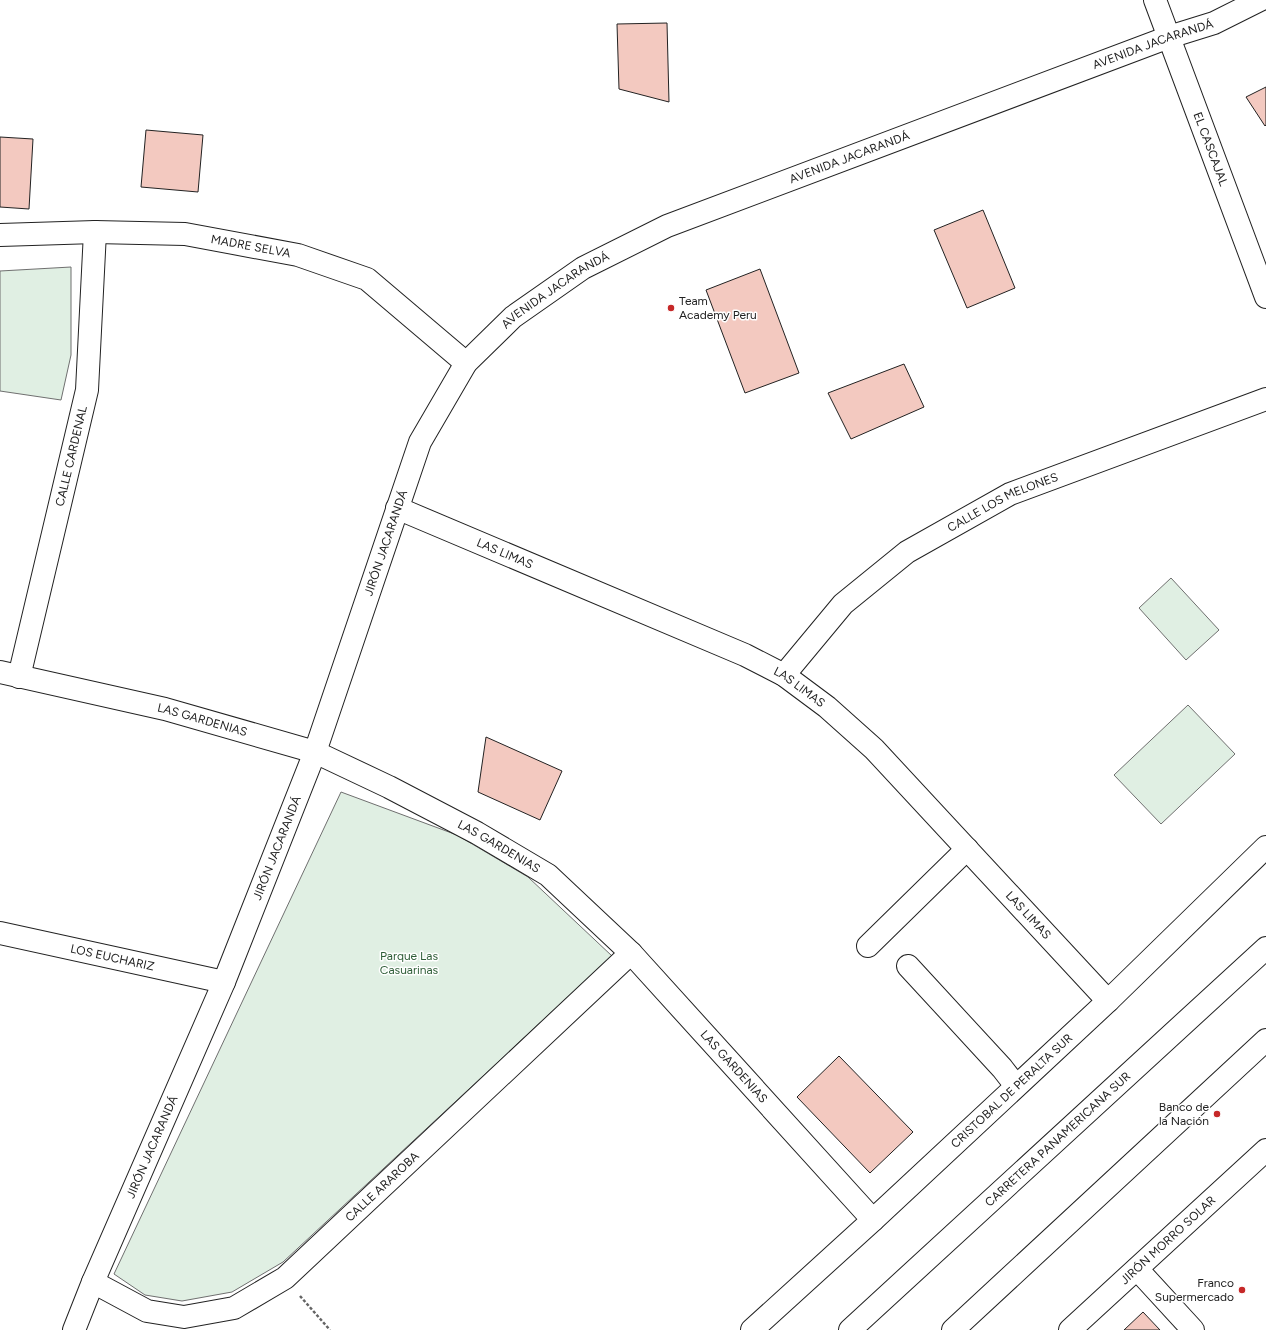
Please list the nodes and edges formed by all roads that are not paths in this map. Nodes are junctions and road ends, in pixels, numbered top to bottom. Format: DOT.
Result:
graph roads {
  1 [pos="1155,0"];
  2 [pos="1260,0"];
  3 [pos="1168,37"];
  4 [pos="95,232"];
  5 [pos="0,235"];
  6 [pos="1266,297"];
  7 [pos="466,363"];
  8 [pos="1266,399"];
  9 [pos="397,508"];
  10 [pos="9,674"];
  11 [pos="784,675"];
  12 [pos="315,752"];
  13 [pos="1266,847"];
  14 [pos="967,849"];
  15 [pos="0,933"];
  16 [pos="868,946"];
  17 [pos="1266,948"];
  18 [pos="631,953"];
  19 [pos="908,966"];
  20 [pos="224,982"];
  21 [pos="1108,1001"];
  22 [pos="1266,1040"];
  23 [pos="1016,1086"];
  24 [pos="1266,1150"];
  25 [pos="873,1220"];
  26 [pos="1136,1269"];
  27 [pos="93,1282"];
  28 [pos="74,1330"];
  29 [pos="752,1330"];
  30 [pos="850,1330"];
  31 [pos="953,1330"];
  32 [pos="1070,1330"];
  33 [pos="1193,1330"];
  1 -- 3 [label="main road, EL CASCAJAL"];
  2 -- 3 [label="main road, AVENIDA JACARANDÁ"];
  3 -- 6 [label="main road, EL CASCAJAL"];
  3 -- 7 [label="main road, AVENIDA JACARANDÁ"];
  4 -- 5 [label="main road, MADRE SELVA"];
  4 -- 7 [label="main road, MADRE SELVA"];
  4 -- 10 [label="main road, CALLE CARDENAL"];
  7 -- 9 [label="main road, JIRÓN JACARANDÁ"];
  8 -- 11 [label="main road, CALLE LOS MELONES"];
  9 -- 11 [label="main road, LAS LIMAS"];
  9 -- 12 [label="main road, JIRÓN JACARANDÁ"];
  10 -- 12 [label="main road, LAS GARDENIAS"];
  11 -- 14 [label="main road, LAS LIMAS"];
  12 -- 18 [label="main road, LAS GARDENIAS"];
  12 -- 20 [label="main road, JIRÓN JACARANDÁ"];
  13 -- 21 [label="main road, CRISTOBAL DE PERALTA SUR"];
  14 -- 16 [label="main road"];
  14 -- 21 [label="main road, LAS LIMAS"];
  15 -- 20 [label="main road, LOS EUCHARIZ"];
  17 -- 30 [label="main road, CARRETERA PANAMERICANA SUR"];
  18 -- 25 [label="main road, LAS GARDENIAS"];
  18 -- 27 [label="main road, CALLE ARAROBA"];
  19 -- 23 [label="main road"];
  20 -- 27 [label="main road, JIRÓN JACARANDÁ"];
  21 -- 23 [label="main road, CRISTOBAL DE PERALTA SUR"];
  22 -- 31 [label="main road"];
  23 -- 25 [label="main road, CRISTOBAL DE PERALTA SUR"];
  24 -- 26 [label="main road, JIRÓN MORRO SOLAR"];
  25 -- 29 [label="main road, CRISTOBAL DE PERALTA SUR"];
  26 -- 32 [label="main road, JIRÓN MORRO SOLAR"];
  26 -- 33 [label="main road"];
  27 -- 28 [label="main road, JIRÓN JACARANDÁ"];
}
